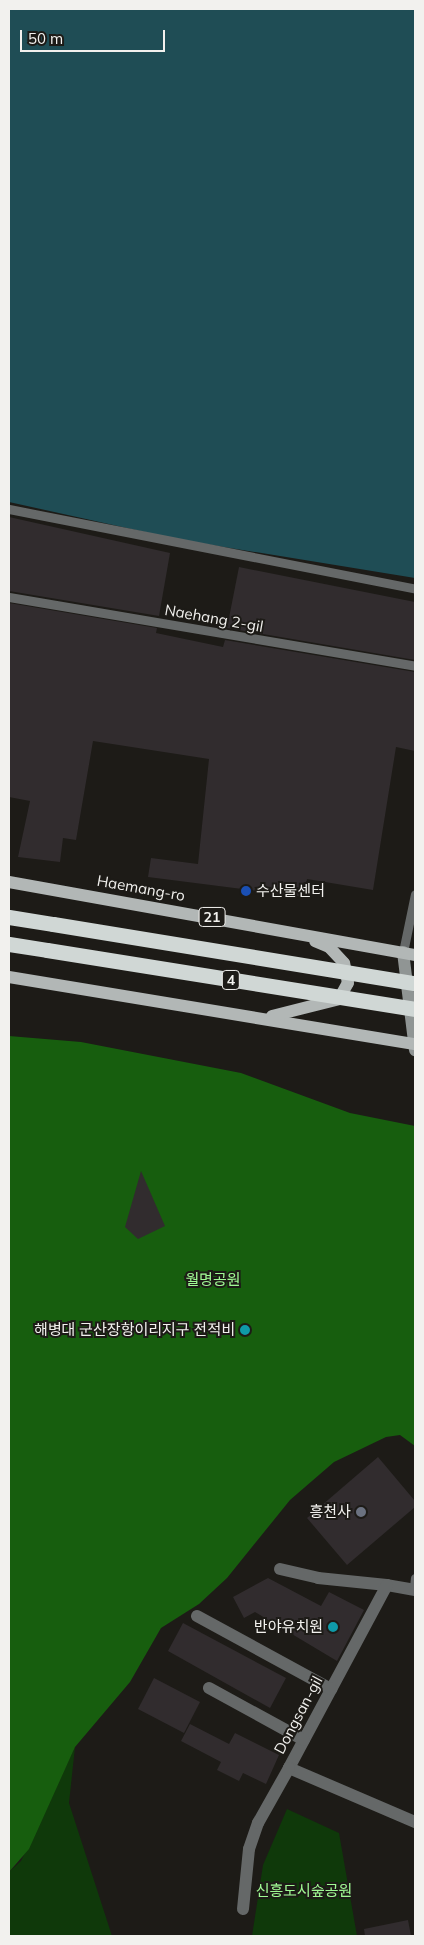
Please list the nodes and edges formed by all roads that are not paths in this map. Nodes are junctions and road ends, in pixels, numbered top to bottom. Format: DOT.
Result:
graph roads {
  1 [pos="9,510"];
  2 [pos="415,589"];
  3 [pos="9,597"];
  4 [pos="415,666"];
  5 [pos="9,882"];
  6 [pos="415,894"];
  7 [pos="9,917"];
  8 [pos="291,931"];
  9 [pos="9,944"];
  10 [pos="409,954"];
  11 [pos="9,977"];
  12 [pos="415,983"];
  13 [pos="415,1009"];
  14 [pos="267,1017"];
  15 [pos="415,1044"];
  16 [pos="415,1050"];
  17 [pos="280,1569"];
  18 [pos="387,1585"];
  19 [pos="415,1585"];
  20 [pos="197,1616"];
  21 [pos="210,1688"];
  22 [pos="331,1689"];
  23 [pos="304,1740"];
  24 [pos="289,1768"];
  25 [pos="415,1822"];
  26 [pos="243,1909"];
  1 -- 2 [label="lane"];
  3 -- 4 [label="lane, Naehang 2-gil"];
  5 -- 8 [label="main road, Haemang-ro / 21"];
  6 -- 10 [label="lane"];
  7 -- 12 [label="highway, 4, bridge"];
  8 -- 10 [label="main road, Haemang-ro / 21"];
  8 -- 14 [label="main road"];
  9 -- 13 [label="highway, 4, bridge"];
  10 -- 15 [label="street"];
  11 -- 14 [label="main road"];
  14 -- 15 [label="main road"];
  15 -- 16 [label="street"];
  17 -- 18 [label="street"];
  18 -- 19 [label="street"];
  18 -- 22 [label="street, Dongsan-gil"];
  20 -- 22 [label="street"];
  21 -- 23 [label="street"];
  22 -- 23 [label="street, Dongsan-gil"];
  23 -- 24 [label="street, Dongsan-gil"];
  24 -- 25 [label="street, Dongsan-gil"];
  24 -- 26 [label="street"];
}
